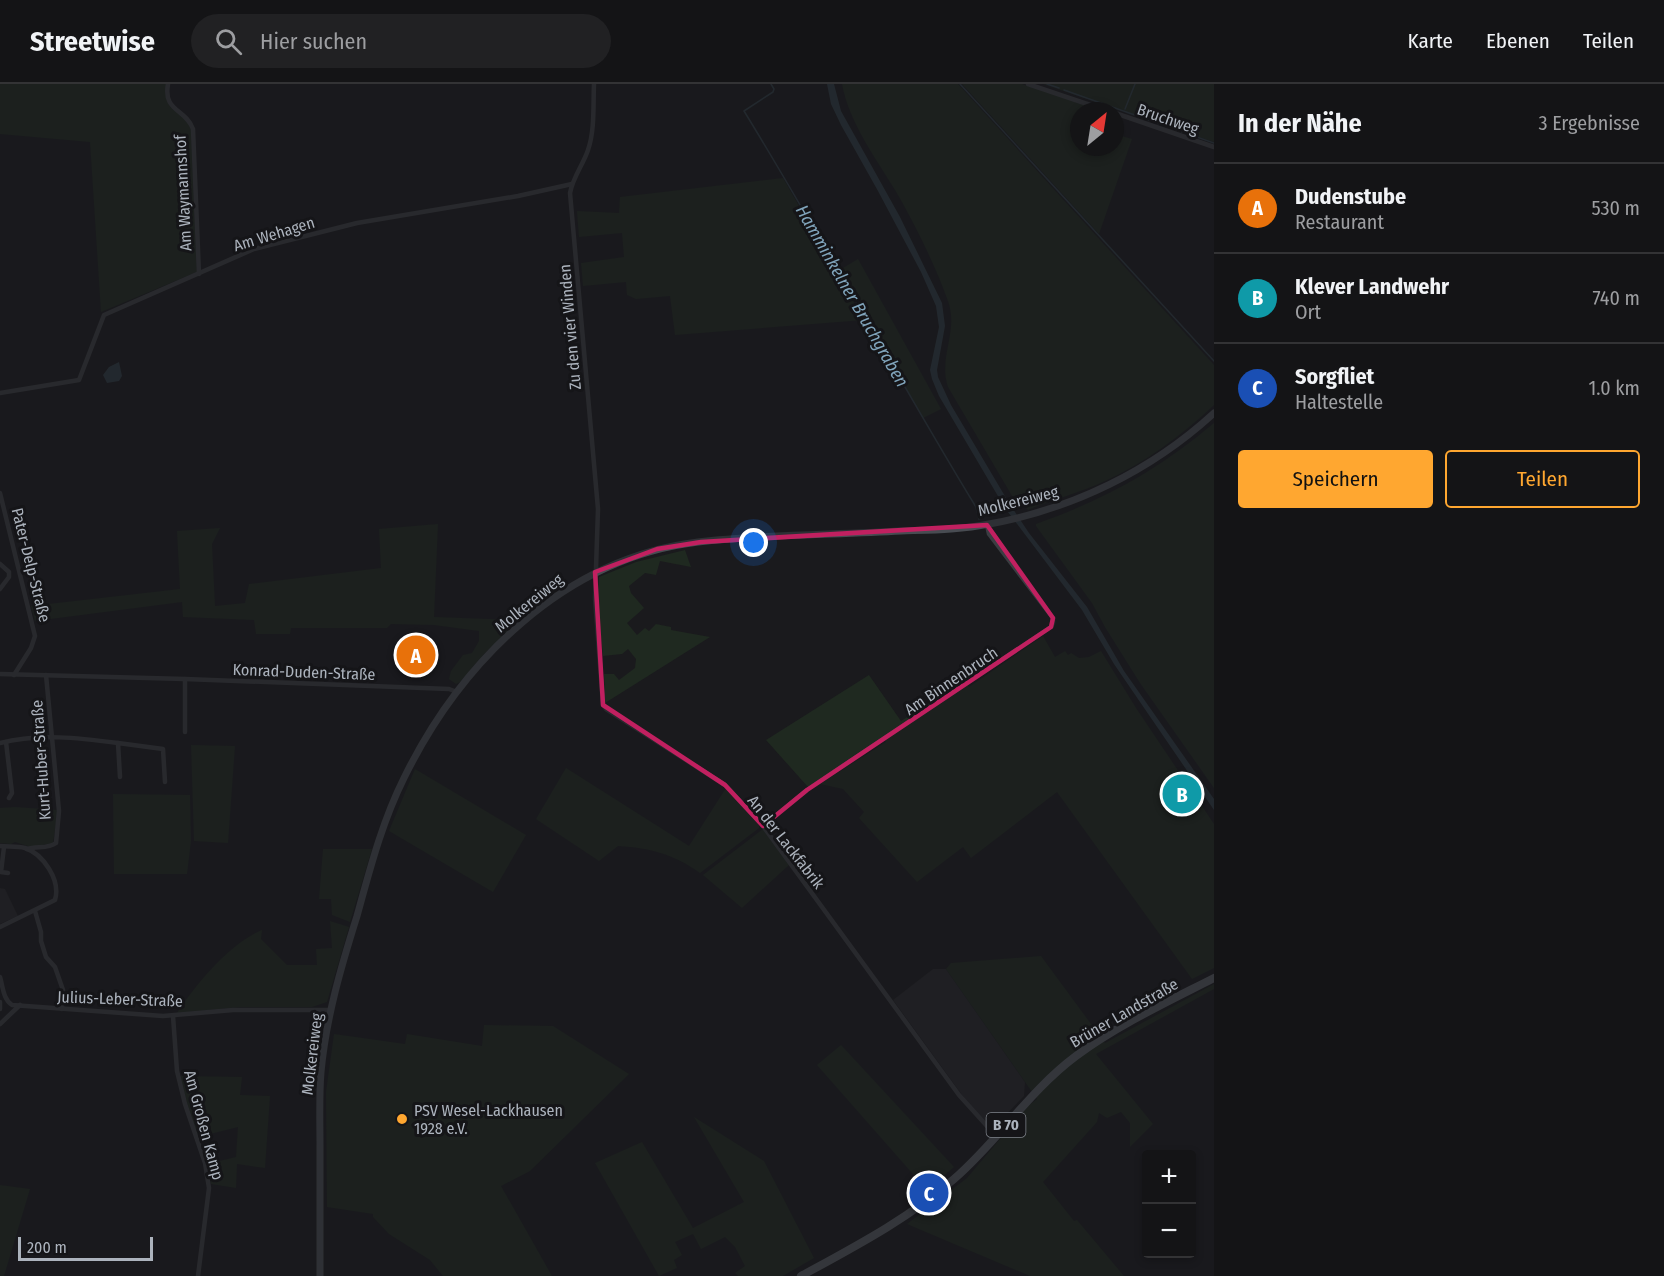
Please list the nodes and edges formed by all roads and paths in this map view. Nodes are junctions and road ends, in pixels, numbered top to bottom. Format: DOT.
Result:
graph roads {
  1 [pos="168,84"];
  2 [pos="594,84"];
  3 [pos="1028,84"];
  4 [pos="1081,102"];
  5 [pos="1124,117"];
  6 [pos="1214,147"];
  7 [pos="572,184"];
  8 [pos="199,274"];
  9 [pos="0,393"];
  10 [pos="1214,413"];
  11 [pos="0,492"];
  12 [pos="987,525"];
  13 [pos="0,564"];
  14 [pos="595,572"];
  15 [pos="0,589"];
  16 [pos="0,674"];
  17 [pos="14,675"];
  18 [pos="46,675"];
  19 [pos="185,679"];
  20 [pos="458,692"];
  21 [pos="185,732"];
  22 [pos="51,738"];
  23 [pos="3,743"];
  24 [pos="118,743"];
  25 [pos="120,777"];
  26 [pos="165,782"];
  27 [pos="9,798"];
  28 [pos="763,826"];
  29 [pos="2,847"];
  30 [pos="27,849"];
  31 [pos="8,873"];
  32 [pos="35,911"];
  33 [pos="0,927"];
  34 [pos="0,977"];
  35 [pos="1214,978"];
  36 [pos="0,1002"];
  37 [pos="20,1005"];
  38 [pos="0,1009"];
  39 [pos="62,1009"];
  40 [pos="331,1010"];
  41 [pos="173,1016"];
  42 [pos="0,1024"];
  43 [pos="996,1136"];
  44 [pos="198,1276"];
  45 [pos="320,1276"];
  46 [pos="801,1276"];
  1 -- 8 [label="street, Am Waymannshof"];
  2 -- 7 [label="street, Zu den vier Winden"];
  3 -- 4 [label="street"];
  5 -- 6 [label="street, Bruchweg"];
  7 -- 8 [label="street, Am Wehagen"];
  7 -- 14 [label="street, Zu den vier Winden"];
  8 -- 9 [label="street, Am Wehagen"];
  10 -- 12 [label="main road, Molkereiweg"];
  11 -- 17 [label="street, Pater-Delp-Straße"];
  12 -- 14 [label="main road, Molkereiweg"];
  12 -- 28 [label="street, Am Binnenbruch"];
  13 -- 15 [label="street"];
  14 -- 20 [label="main road, Molkereiweg"];
  14 -- 28 [label="street, An der Lackfabrik"];
  16 -- 17 [label="street, Konrad-Duden-Straße"];
  17 -- 18 [label="street, Konrad-Duden-Straße"];
  18 -- 19 [label="street, Konrad-Duden-Straße"];
  18 -- 22 [label="street, Kurt-Huber-Straße"];
  19 -- 20 [label="street, Konrad-Duden-Straße"];
  19 -- 21 [label="street"];
  20 -- 40 [label="main road, Molkereiweg"];
  22 -- 23 [label="street"];
  22 -- 24 [label="street"];
  22 -- 30 [label="street, Kurt-Huber-Straße"];
  23 -- 27 [label="street"];
  24 -- 25 [label="street"];
  24 -- 26 [label="street"];
  28 -- 43 [label="street, An der Lackfabrik"];
  29 -- 30 [label="street"];
  29 -- 31 [label="street"];
  30 -- 32 [label="street"];
  32 -- 33 [label="street"];
  32 -- 39 [label="street"];
  34 -- 37 [label="street"];
  35 -- 43 [label="main road, Brüner Landstraße / B 70"];
  36 -- 38 [label="street"];
  37 -- 39 [label="street, Julius-Leber-Straße"];
  37 -- 42 [label="street"];
  39 -- 41 [label="street, Julius-Leber-Straße"];
  40 -- 41 [label="street, Julius-Leber-Straße"];
  40 -- 45 [label="main road, Molkereiweg"];
  41 -- 44 [label="street, Am Großen Kamp"];
  43 -- 46 [label="main road, Brüner Landstraße / B 70"];
}
